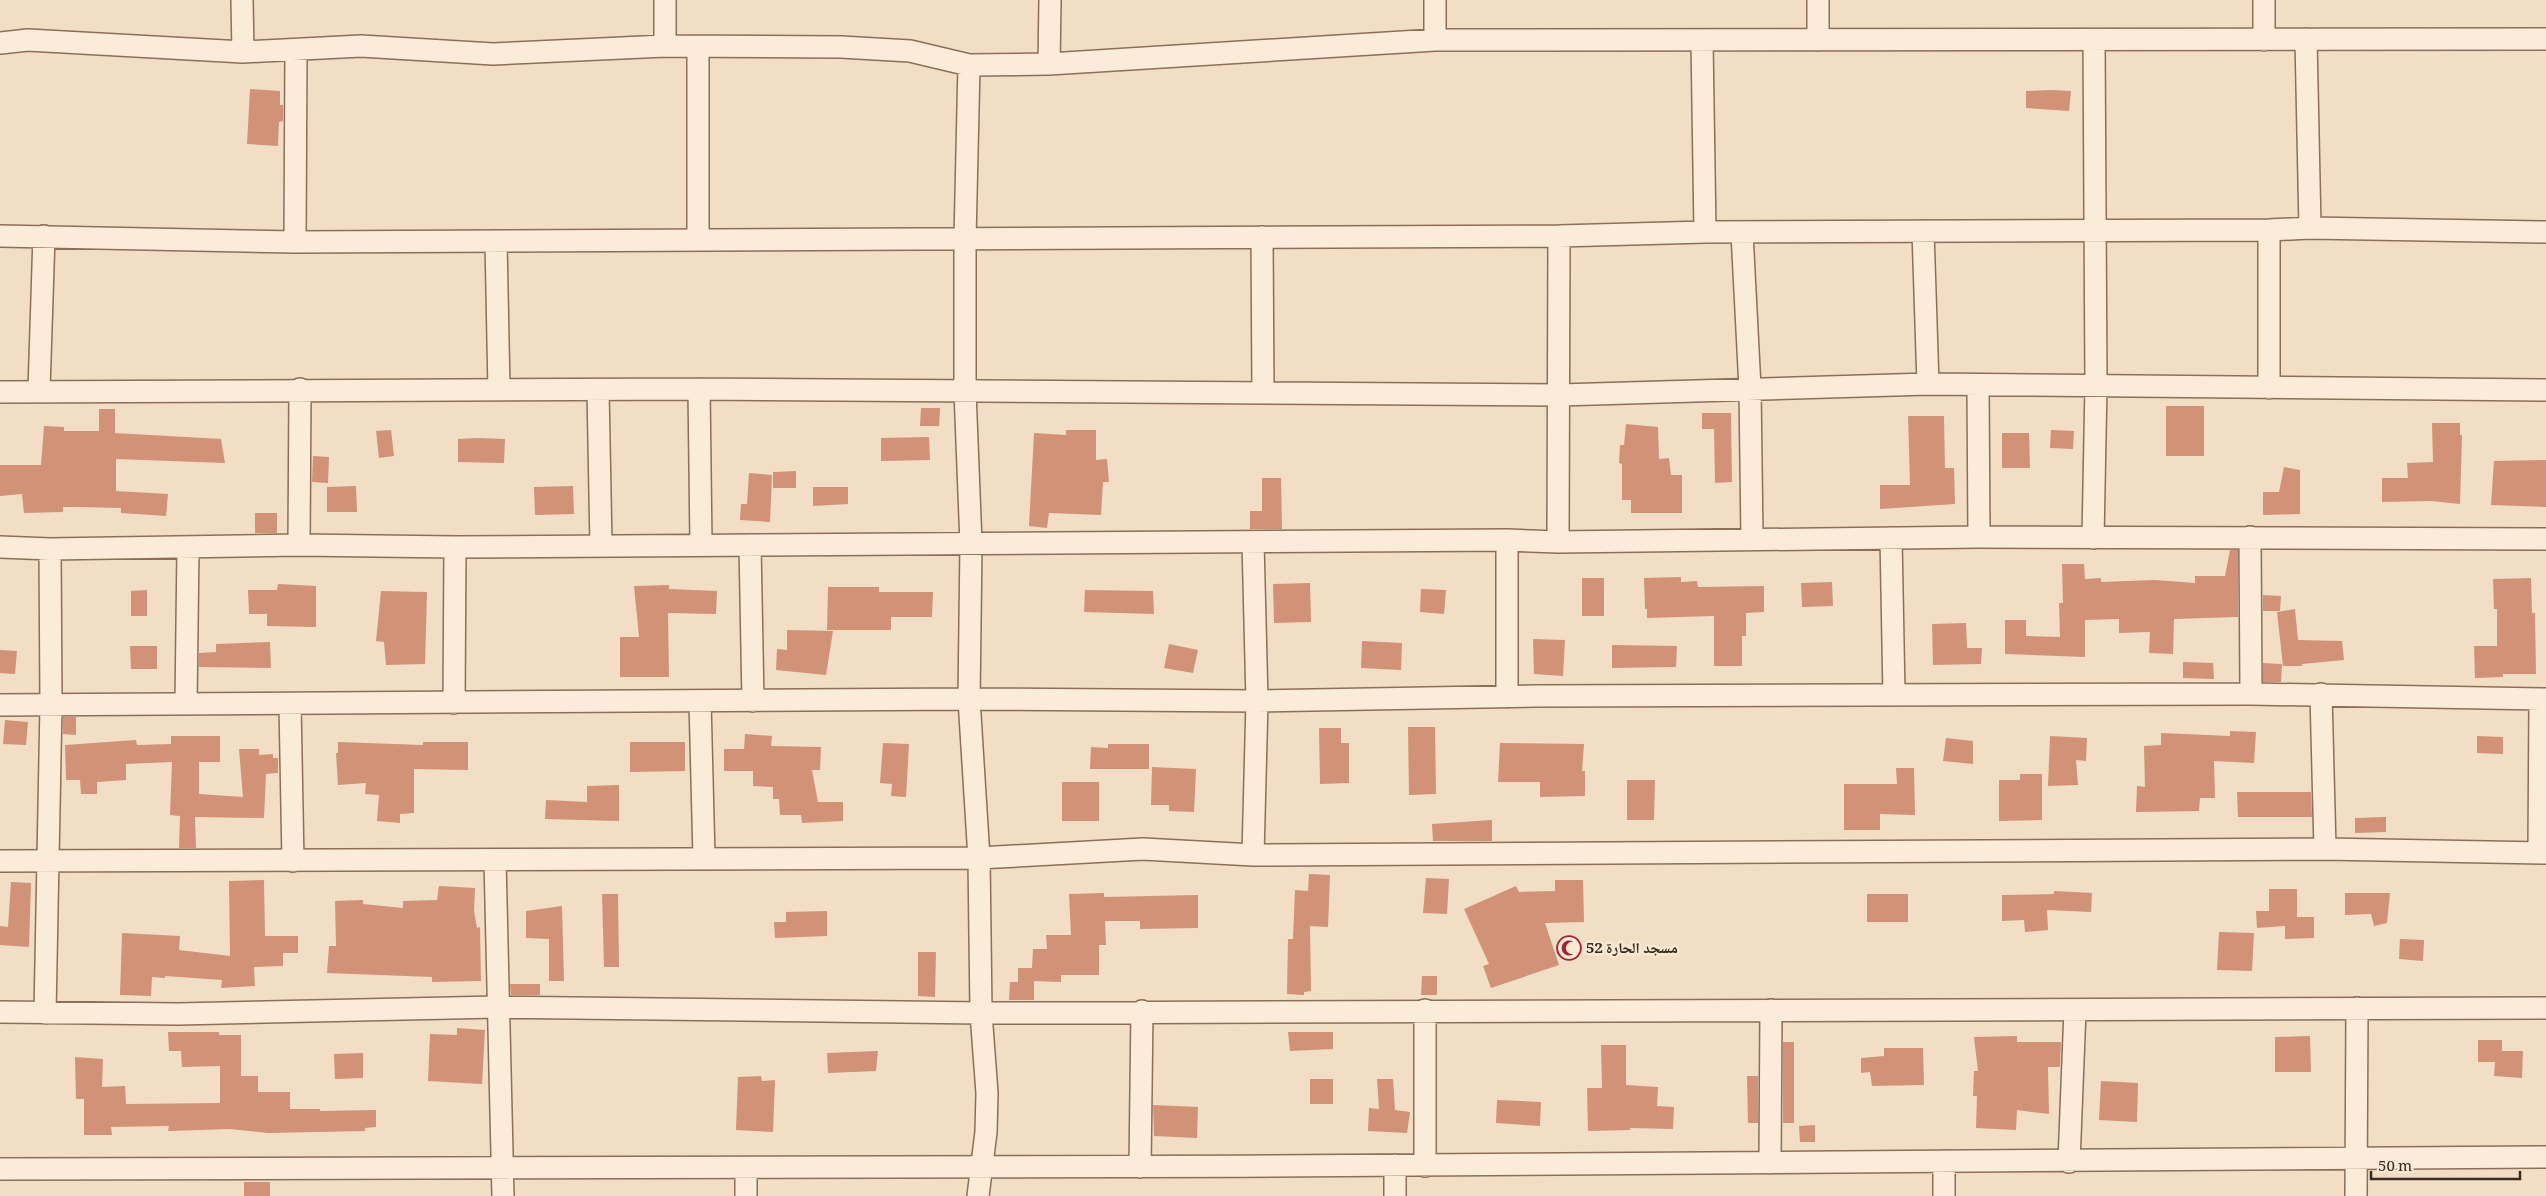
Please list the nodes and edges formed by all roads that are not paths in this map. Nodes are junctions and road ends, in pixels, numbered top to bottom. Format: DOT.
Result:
graph roads {
  1 [pos="242,0"];
  2 [pos="665,0"];
  3 [pos="1050,0"];
  4 [pos="1435,0"];
  5 [pos="1818,0"];
  6 [pos="2264,0"];
  7 [pos="2306,39"];
  8 [pos="2546,39"];
  9 [pos="1435,40"];
  10 [pos="1702,40"];
  11 [pos="1818,40"];
  12 [pos="2094,40"];
  13 [pos="2264,40"];
  14 [pos="0,43"];
  15 [pos="665,46"];
  16 [pos="698,47"];
  17 [pos="296,50"];
  18 [pos="243,52"];
  19 [pos="1050,64"];
  20 [pos="969,65"];
  21 [pos="2310,228"];
  22 [pos="2094,230"];
  23 [pos="2269,230"];
  24 [pos="1923,231"];
  25 [pos="1705,232"];
  26 [pos="2546,232"];
  27 [pos="1742,233"];
  28 [pos="0,236"];
  29 [pos="44,236"];
  30 [pos="1559,236"];
  31 [pos="1262,237"];
  32 [pos="964,238"];
  33 [pos="698,240"];
  34 [pos="496,241"];
  35 [pos="295,242"];
  36 [pos="1928,384"];
  37 [pos="1978,385"];
  38 [pos="2096,385"];
  39 [pos="1750,388"];
  40 [pos="2269,388"];
  41 [pos="300,389"];
  42 [pos="699,389"];
  43 [pos="39,390"];
  44 [pos="499,390"];
  45 [pos="598,390"];
  46 [pos="2546,390"];
  47 [pos="965,391"];
  48 [pos="0,392"];
  49 [pos="1263,393"];
  50 [pos="1560,395"];
  51 [pos="1979,537"];
  52 [pos="2250,537"];
  53 [pos="1752,538"];
  54 [pos="1891,538"];
  55 [pos="2093,538"];
  56 [pos="2546,539"];
  57 [pos="1507,540"];
  58 [pos="1253,542"];
  59 [pos="1558,542"];
  60 [pos="971,544"];
  61 [pos="299,545"];
  62 [pos="701,545"];
  63 [pos="750,545"];
  64 [pos="601,546"];
  65 [pos="0,547"];
  66 [pos="455,547"];
  67 [pos="188,548"];
  68 [pos="50,549"];
  69 [pos="2251,694"];
  70 [pos="2321,694"];
  71 [pos="1894,695"];
  72 [pos="1507,697"];
  73 [pos="2543,699"];
  74 [pos="969,700"];
  75 [pos="1257,700"];
  76 [pos="700,701"];
  77 [pos="753,701"];
  78 [pos="454,703"];
  79 [pos="186,704"];
  80 [pos="290,704"];
  81 [pos="0,705"];
  82 [pos="51,705"];
  83 [pos="2325,850"];
  84 [pos="2542,853"];
  85 [pos="1253,855"];
  86 [pos="704,858"];
  87 [pos="979,858"];
  88 [pos="495,860"];
  89 [pos="0,861"];
  90 [pos="293,861"];
  91 [pos="49,862"];
  92 [pos="497,1007"];
  93 [pos="2357,1008"];
  94 [pos="2546,1008"];
  95 [pos="1424,1010"];
  96 [pos="1771,1010"];
  97 [pos="2075,1010"];
  98 [pos="1142,1011"];
  99 [pos="0,1012"];
  100 [pos="981,1012"];
  101 [pos="45,1013"];
  102 [pos="2546,1157"];
  103 [pos="2356,1158"];
  104 [pos="1944,1161"];
  105 [pos="2069,1162"];
  106 [pos="1770,1163"];
  107 [pos="1395,1165"];
  108 [pos="1425,1166"];
  109 [pos="1140,1167"];
  110 [pos="746,1168"];
  111 [pos="980,1168"];
  112 [pos="0,1169"];
  113 [pos="504,1170"];
  114 [pos="503,1196"];
  115 [pos="746,1196"];
  116 [pos="978,1196"];
  117 [pos="1395,1196"];
  118 [pos="1944,1196"];
  119 [pos="2356,1196"];
  1 -- 18 [label="street"];
  2 -- 15 [label="street"];
  3 -- 19 [label="street"];
  4 -- 9 [label="street"];
  5 -- 11 [label="street"];
  6 -- 13 [label="street"];
  7 -- 8 [label="street"];
  7 -- 13 [label="street"];
  7 -- 21 [label="street"];
  9 -- 10 [label="street"];
  9 -- 19 [label="street"];
  10 -- 11 [label="street"];
  10 -- 25 [label="street"];
  11 -- 12 [label="street"];
  12 -- 13 [label="street"];
  12 -- 22 [label="street"];
  14 -- 18 [label="street"];
  15 -- 16 [label="street"];
  15 -- 17 [label="street"];
  16 -- 20 [label="street"];
  16 -- 33 [label="street"];
  17 -- 18 [label="street"];
  17 -- 35 [label="street"];
  19 -- 20 [label="street"];
  20 -- 32 [label="street"];
  21 -- 23 [label="street"];
  21 -- 26 [label="street"];
  22 -- 23 [label="street"];
  22 -- 24 [label="street"];
  22 -- 38 [label="street"];
  23 -- 40 [label="street"];
  24 -- 27 [label="street"];
  24 -- 36 [label="street"];
  25 -- 27 [label="street"];
  25 -- 30 [label="street"];
  27 -- 39 [label="street"];
  28 -- 29 [label="street"];
  29 -- 35 [label="street"];
  29 -- 43 [label="street"];
  30 -- 31 [label="street"];
  30 -- 50 [label="street"];
  31 -- 32 [label="street"];
  31 -- 49 [label="street"];
  32 -- 33 [label="street"];
  32 -- 47 [label="street"];
  33 -- 34 [label="street"];
  34 -- 35 [label="street"];
  34 -- 44 [label="street"];
  36 -- 37 [label="street"];
  36 -- 39 [label="street"];
  37 -- 38 [label="street"];
  37 -- 51 [label="street"];
  38 -- 40 [label="street"];
  38 -- 55 [label="street"];
  39 -- 50 [label="street"];
  39 -- 53 [label="street"];
  40 -- 46 [label="street"];
  41 -- 43 [label="street"];
  41 -- 44 [label="street"];
  41 -- 61 [label="street"];
  42 -- 45 [label="street"];
  42 -- 47 [label="street"];
  42 -- 62 [label="street"];
  43 -- 48 [label="street"];
  44 -- 45 [label="street"];
  45 -- 64 [label="street"];
  47 -- 49 [label="street"];
  47 -- 60 [label="street"];
  49 -- 50 [label="street"];
  50 -- 59 [label="street"];
  51 -- 54 [label="street"];
  51 -- 55 [label="street"];
  52 -- 55 [label="street"];
  52 -- 56 [label="street"];
  52 -- 69 [label="street"];
  53 -- 54 [label="street"];
  53 -- 59 [label="street"];
  54 -- 71 [label="street"];
  57 -- 58 [label="street"];
  57 -- 59 [label="street"];
  57 -- 72 [label="street"];
  58 -- 60 [label="street"];
  58 -- 75 [label="street"];
  60 -- 63 [label="street"];
  60 -- 74 [label="street"];
  61 -- 66 [label="street"];
  61 -- 67 [label="street"];
  62 -- 63 [label="street"];
  62 -- 64 [label="street"];
  63 -- 77 [label="street"];
  64 -- 66 [label="street"];
  65 -- 68 [label="street"];
  66 -- 78 [label="street"];
  67 -- 68 [label="street"];
  67 -- 79 [label="street"];
  68 -- 82 [label="street"];
  69 -- 70 [label="street"];
  69 -- 71 [label="street"];
  70 -- 73 [label="street"];
  70 -- 83 [label="street"];
  71 -- 72 [label="street"];
  72 -- 75 [label="street"];
  73 -- 84 [label="street"];
  74 -- 75 [label="street"];
  74 -- 77 [label="street"];
  74 -- 87 [label="street"];
  75 -- 85 [label="street"];
  76 -- 77 [label="street"];
  76 -- 78 [label="street"];
  76 -- 86 [label="street"];
  78 -- 80 [label="street"];
  79 -- 80 [label="street"];
  79 -- 82 [label="street"];
  80 -- 90 [label="street"];
  81 -- 82 [label="street"];
  82 -- 91 [label="street"];
  83 -- 84 [label="street"];
  83 -- 85 [label="street"];
  85 -- 87 [label="street"];
  86 -- 87 [label="street"];
  86 -- 88 [label="street"];
  87 -- 100 [label="street"];
  88 -- 90 [label="street"];
  88 -- 92 [label="street"];
  89 -- 91 [label="street"];
  90 -- 91 [label="street"];
  91 -- 101 [label="street"];
  92 -- 100 [label="street"];
  92 -- 101 [label="street"];
  92 -- 113 [label="street"];
  93 -- 94 [label="street"];
  93 -- 97 [label="street"];
  93 -- 103 [label="street"];
  95 -- 96 [label="street"];
  95 -- 98 [label="street"];
  95 -- 108 [label="street"];
  96 -- 97 [label="street"];
  96 -- 106 [label="street"];
  97 -- 105 [label="street"];
  98 -- 100 [label="street"];
  98 -- 109 [label="street"];
  99 -- 101 [label="street"];
  100 -- 111 [label="street"];
  102 -- 103 [label="street"];
  103 -- 105 [label="street"];
  103 -- 119 [label="street"];
  104 -- 105 [label="street"];
  104 -- 106 [label="street"];
  104 -- 118 [label="street"];
  106 -- 108 [label="street"];
  107 -- 108 [label="street"];
  107 -- 109 [label="street"];
  107 -- 117 [label="street"];
  109 -- 111 [label="street"];
  110 -- 111 [label="street"];
  110 -- 113 [label="street"];
  110 -- 115 [label="street"];
  111 -- 116 [label="street"];
  112 -- 113 [label="street"];
  113 -- 114 [label="street"];
}
